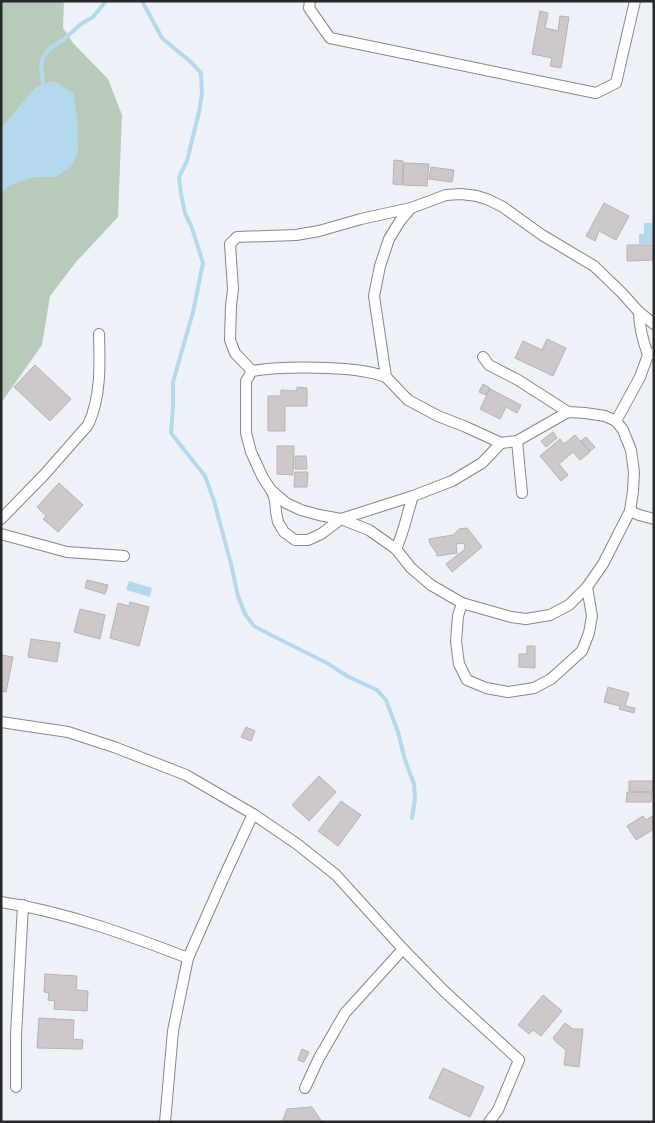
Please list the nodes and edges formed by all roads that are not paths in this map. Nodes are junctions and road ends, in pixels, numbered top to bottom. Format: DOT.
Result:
graph roads {
  1 [pos="310,1"];
  2 [pos="635,1"];
  3 [pos="411,208"];
  4 [pos="639,312"];
  5 [pos="654,324"];
  6 [pos="99,334"];
  7 [pos="651,354"];
  8 [pos="483,357"];
  9 [pos="252,371"];
  10 [pos="386,377"];
  11 [pos="568,412"];
  12 [pos="616,421"];
  13 [pos="517,441"];
  14 [pos="501,443"];
  15 [pos="271,490"];
  16 [pos="522,493"];
  17 [pos="413,496"];
  18 [pos="630,511"];
  19 [pos="1,518"];
  20 [pos="340,518"];
  21 [pos="654,519"];
  22 [pos="1,534"];
  23 [pos="396,549"];
  24 [pos="124,556"];
  25 [pos="587,587"];
  26 [pos="462,603"];
  27 [pos="1,722"];
  28 [pos="253,814"];
  29 [pos="1,902"];
  30 [pos="23,906"];
  31 [pos="403,949"];
  32 [pos="188,958"];
  33 [pos="16,1086"];
  34 [pos="305,1088"];
  35 [pos="165,1122"];
  36 [pos="489,1122"];
  1 -- 2 [label="street"];
  3 -- 4 [label="street"];
  3 -- 9 [label="street"];
  3 -- 10 [label="street"];
  4 -- 5 [label="street"];
  4 -- 7 [label="street"];
  6 -- 19 [label="street"];
  7 -- 12 [label="street"];
  8 -- 11 [label="street"];
  9 -- 10 [label="street"];
  9 -- 15 [label="street"];
  10 -- 14 [label="street"];
  11 -- 12 [label="street"];
  11 -- 13 [label="street"];
  12 -- 18 [label="street"];
  13 -- 14 [label="street"];
  13 -- 16 [label="street"];
  14 -- 17 [label="street"];
  15 -- 20 [label="street"];
  15 -- 20 [label="street"];
  17 -- 20 [label="street"];
  17 -- 23 [label="street"];
  18 -- 21 [label="street"];
  18 -- 25 [label="street"];
  20 -- 23 [label="street"];
  22 -- 24 [label="street"];
  23 -- 26 [label="street"];
  25 -- 26 [label="street"];
  25 -- 26 [label="street"];
  27 -- 28 [label="street"];
  28 -- 31 [label="street"];
  28 -- 32 [label="street"];
  29 -- 30 [label="street"];
  30 -- 32 [label="street"];
  30 -- 33 [label="street"];
  31 -- 34 [label="street"];
  31 -- 36 [label="street"];
  32 -- 35 [label="street"];
}
